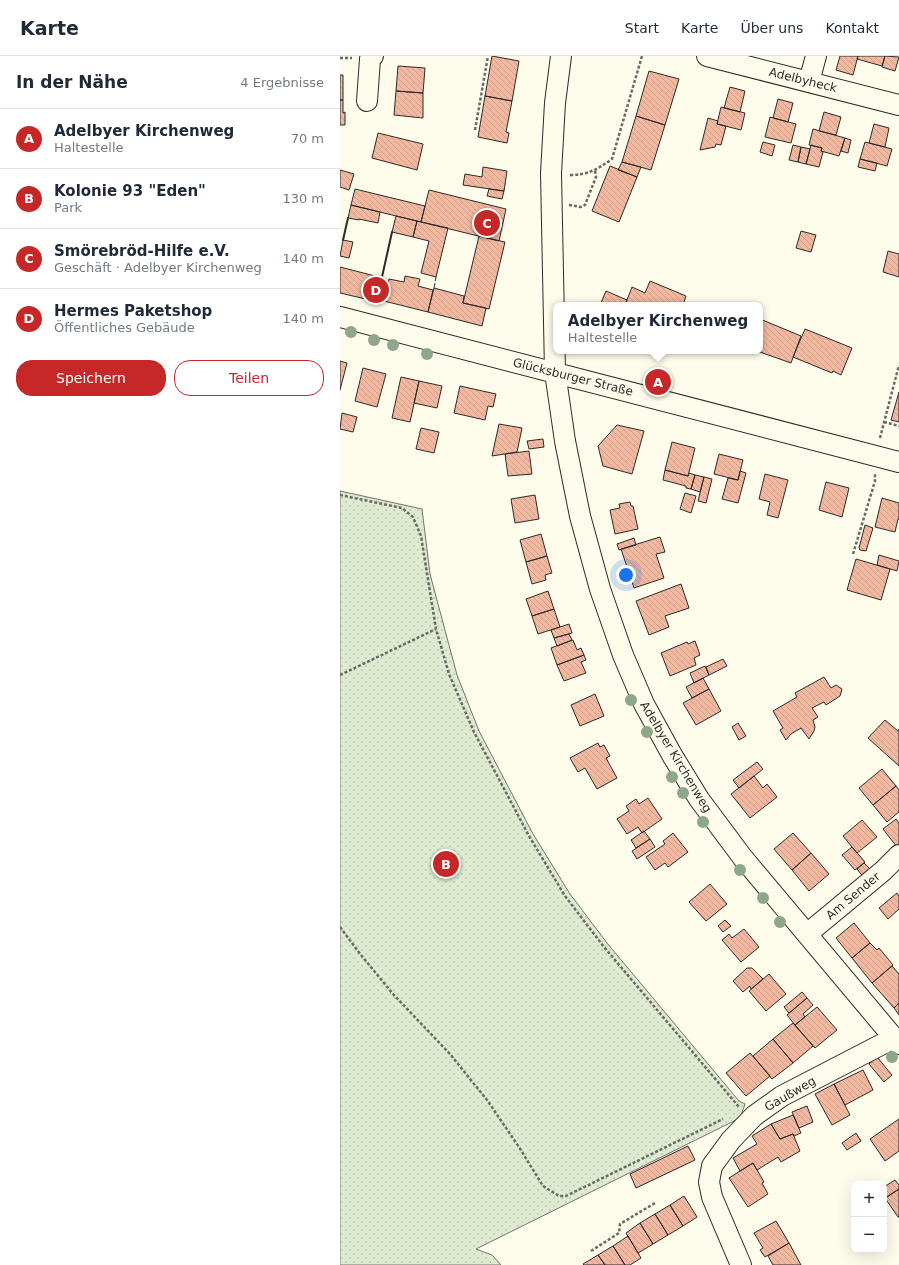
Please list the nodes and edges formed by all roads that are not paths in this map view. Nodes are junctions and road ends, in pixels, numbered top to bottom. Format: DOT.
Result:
graph roads {
  1 [pos="373,56"];
  2 [pos="562,56"];
  3 [pos="707,56"];
  4 [pos="816,56"];
  5 [pos="809,82"];
  6 [pos="367,100"];
  7 [pos="899,105"];
  8 [pos="554,302"];
  9 [pos="340,317"];
  10 [pos="555,354"];
  11 [pos="555,372"];
  12 [pos="899,462"];
  13 [pos="899,855"];
  14 [pos="807,934"];
  15 [pos="896,1041"];
  16 [pos="741,1265"];
  1 -- 6 [label="street"];
  2 -- 8 [label="street, Adelbyer Kirchenweg"];
  3 -- 5 [label="street, Adelbyheck"];
  4 -- 5 [label="street"];
  5 -- 7 [label="street, Adelbyheck"];
  9 -- 11 [label="street, Glücksburger Straße"];
  10 -- 11 [label="street, Adelbyer Kirchenweg"];
  11 -- 12 [label="street, Glücksburger Straße"];
  11 -- 14 [label="street, Adelbyer Kirchenweg"];
  13 -- 14 [label="street, Am Sender"];
  14 -- 15 [label="street, Adelbyer Kirchenweg"];
  15 -- 16 [label="street, Gaußweg"];
}
